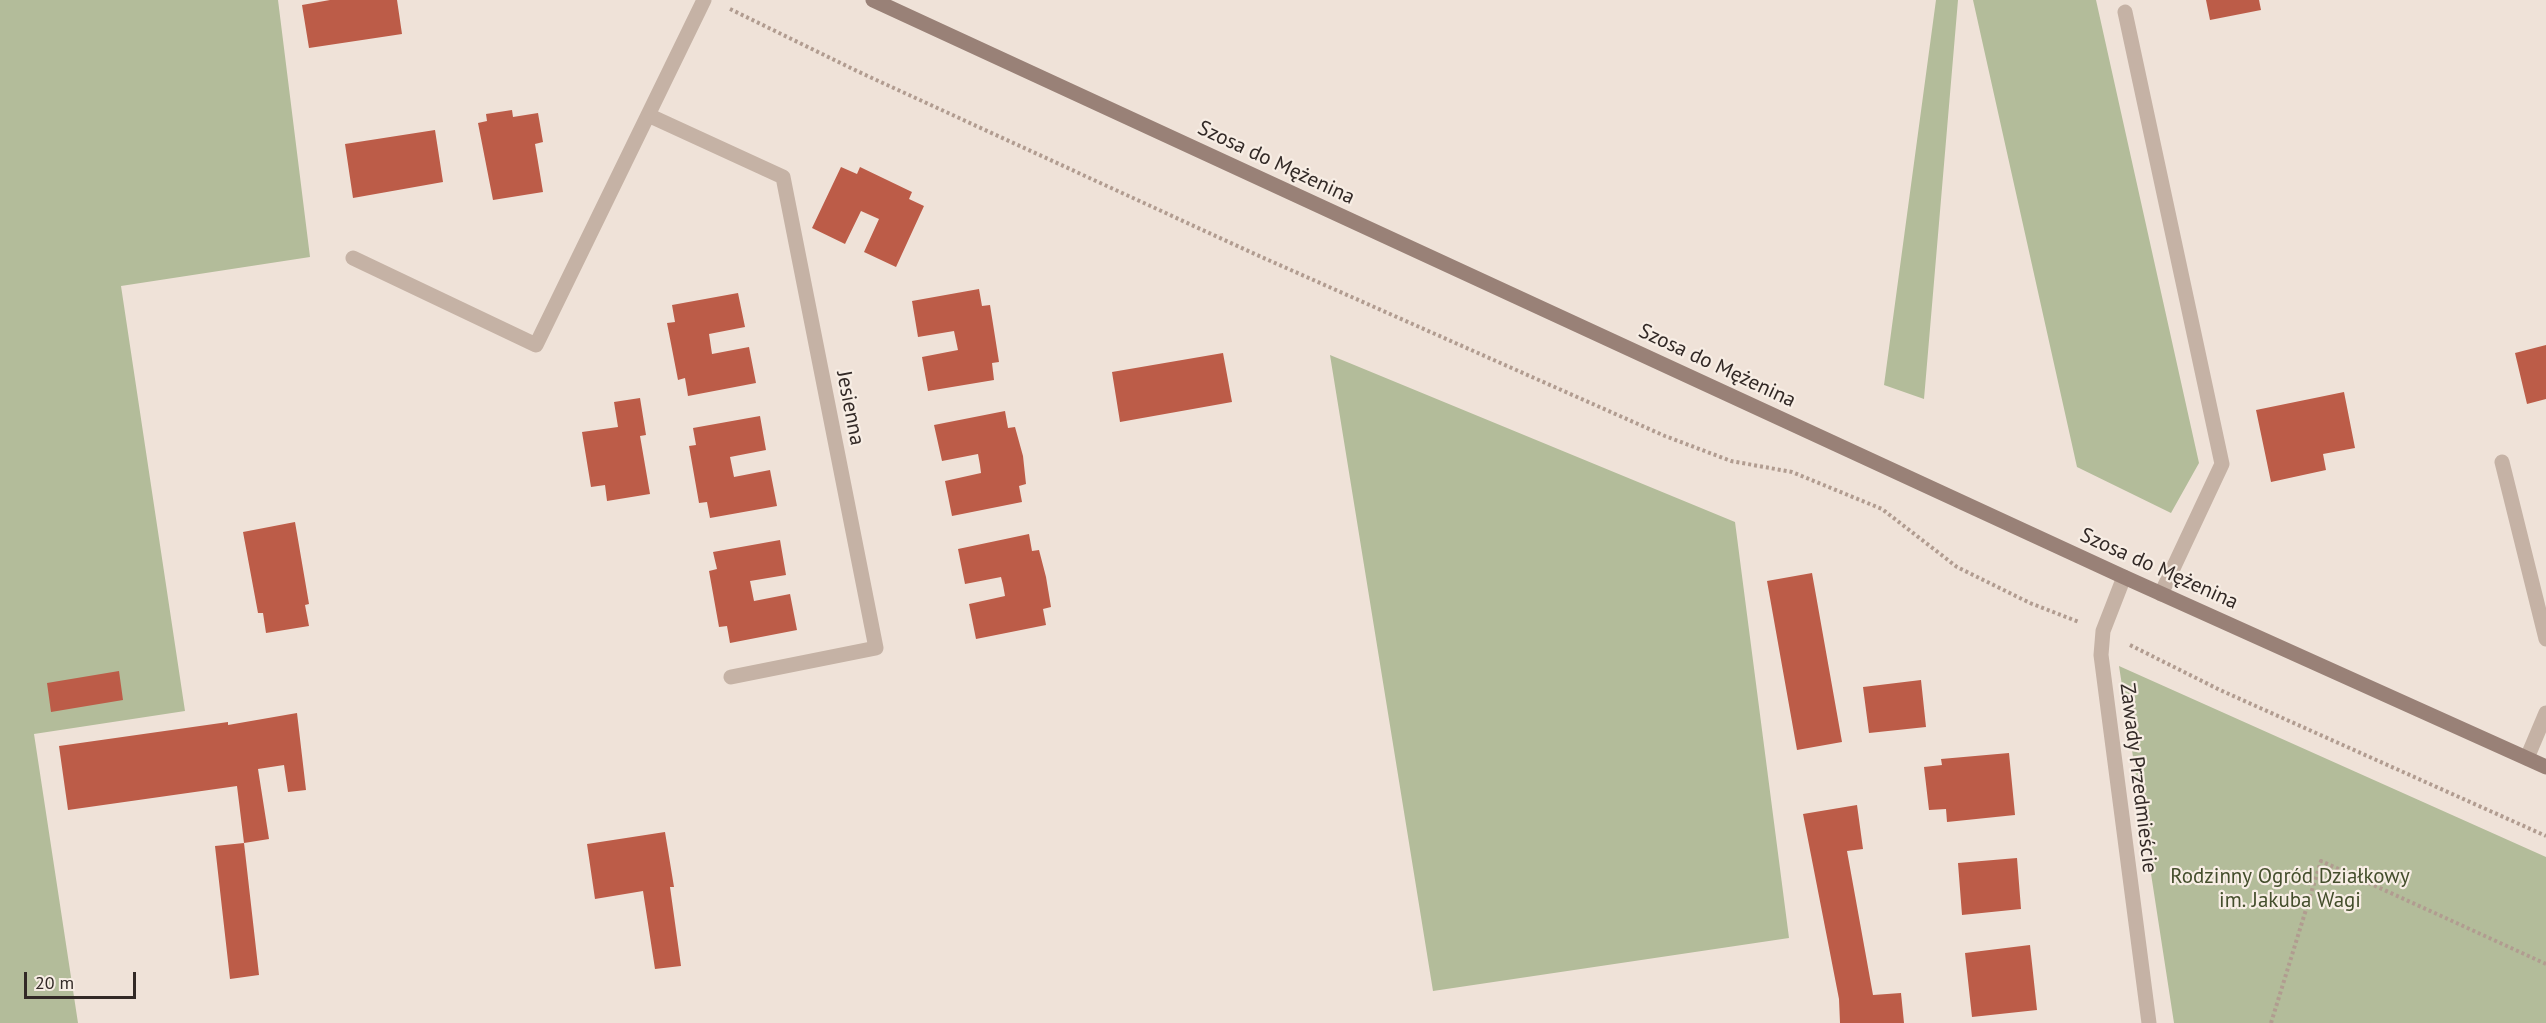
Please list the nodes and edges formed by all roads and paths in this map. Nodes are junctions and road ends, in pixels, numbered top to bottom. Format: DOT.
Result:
graph roads {
  1 [pos="704,0"];
  2 [pos="873,0"];
  3 [pos="721,5"];
  4 [pos="2125,12"];
  5 [pos="648,115"];
  6 [pos="353,258"];
  7 [pos="2502,462"];
  8 [pos="2124,577"];
  9 [pos="2161,594"];
  10 [pos="2103,632"];
  11 [pos="2546,639"];
  12 [pos="731,677"];
  13 [pos="2546,714"];
  14 [pos="2527,758"];
  15 [pos="2546,767"];
  16 [pos="2546,836"];
  17 [pos="2546,964"];
  18 [pos="2149,1023"];
  19 [pos="2271,1023"];
  1 -- 5 [label="street"];
  2 -- 8 [label="main road, Szosa do Mężenina"];
  3 -- 10 [label="path"];
  4 -- 9 [label="street"];
  5 -- 6 [label="street"];
  5 -- 12 [label="street, Jesienna"];
  7 -- 11 [label="street"];
  8 -- 9 [label="main road, Szosa do Mężenina"];
  8 -- 10 [label="street, Zawady Przedmieście"];
  9 -- 14 [label="main road, Szosa do Mężenina"];
  10 -- 16 [label="path"];
  10 -- 18 [label="street, Zawady Przedmieście"];
  13 -- 14 [label="street"];
  14 -- 15 [label="main road, Szosa do Mężenina"];
  17 -- 19 [label="path"];
}
